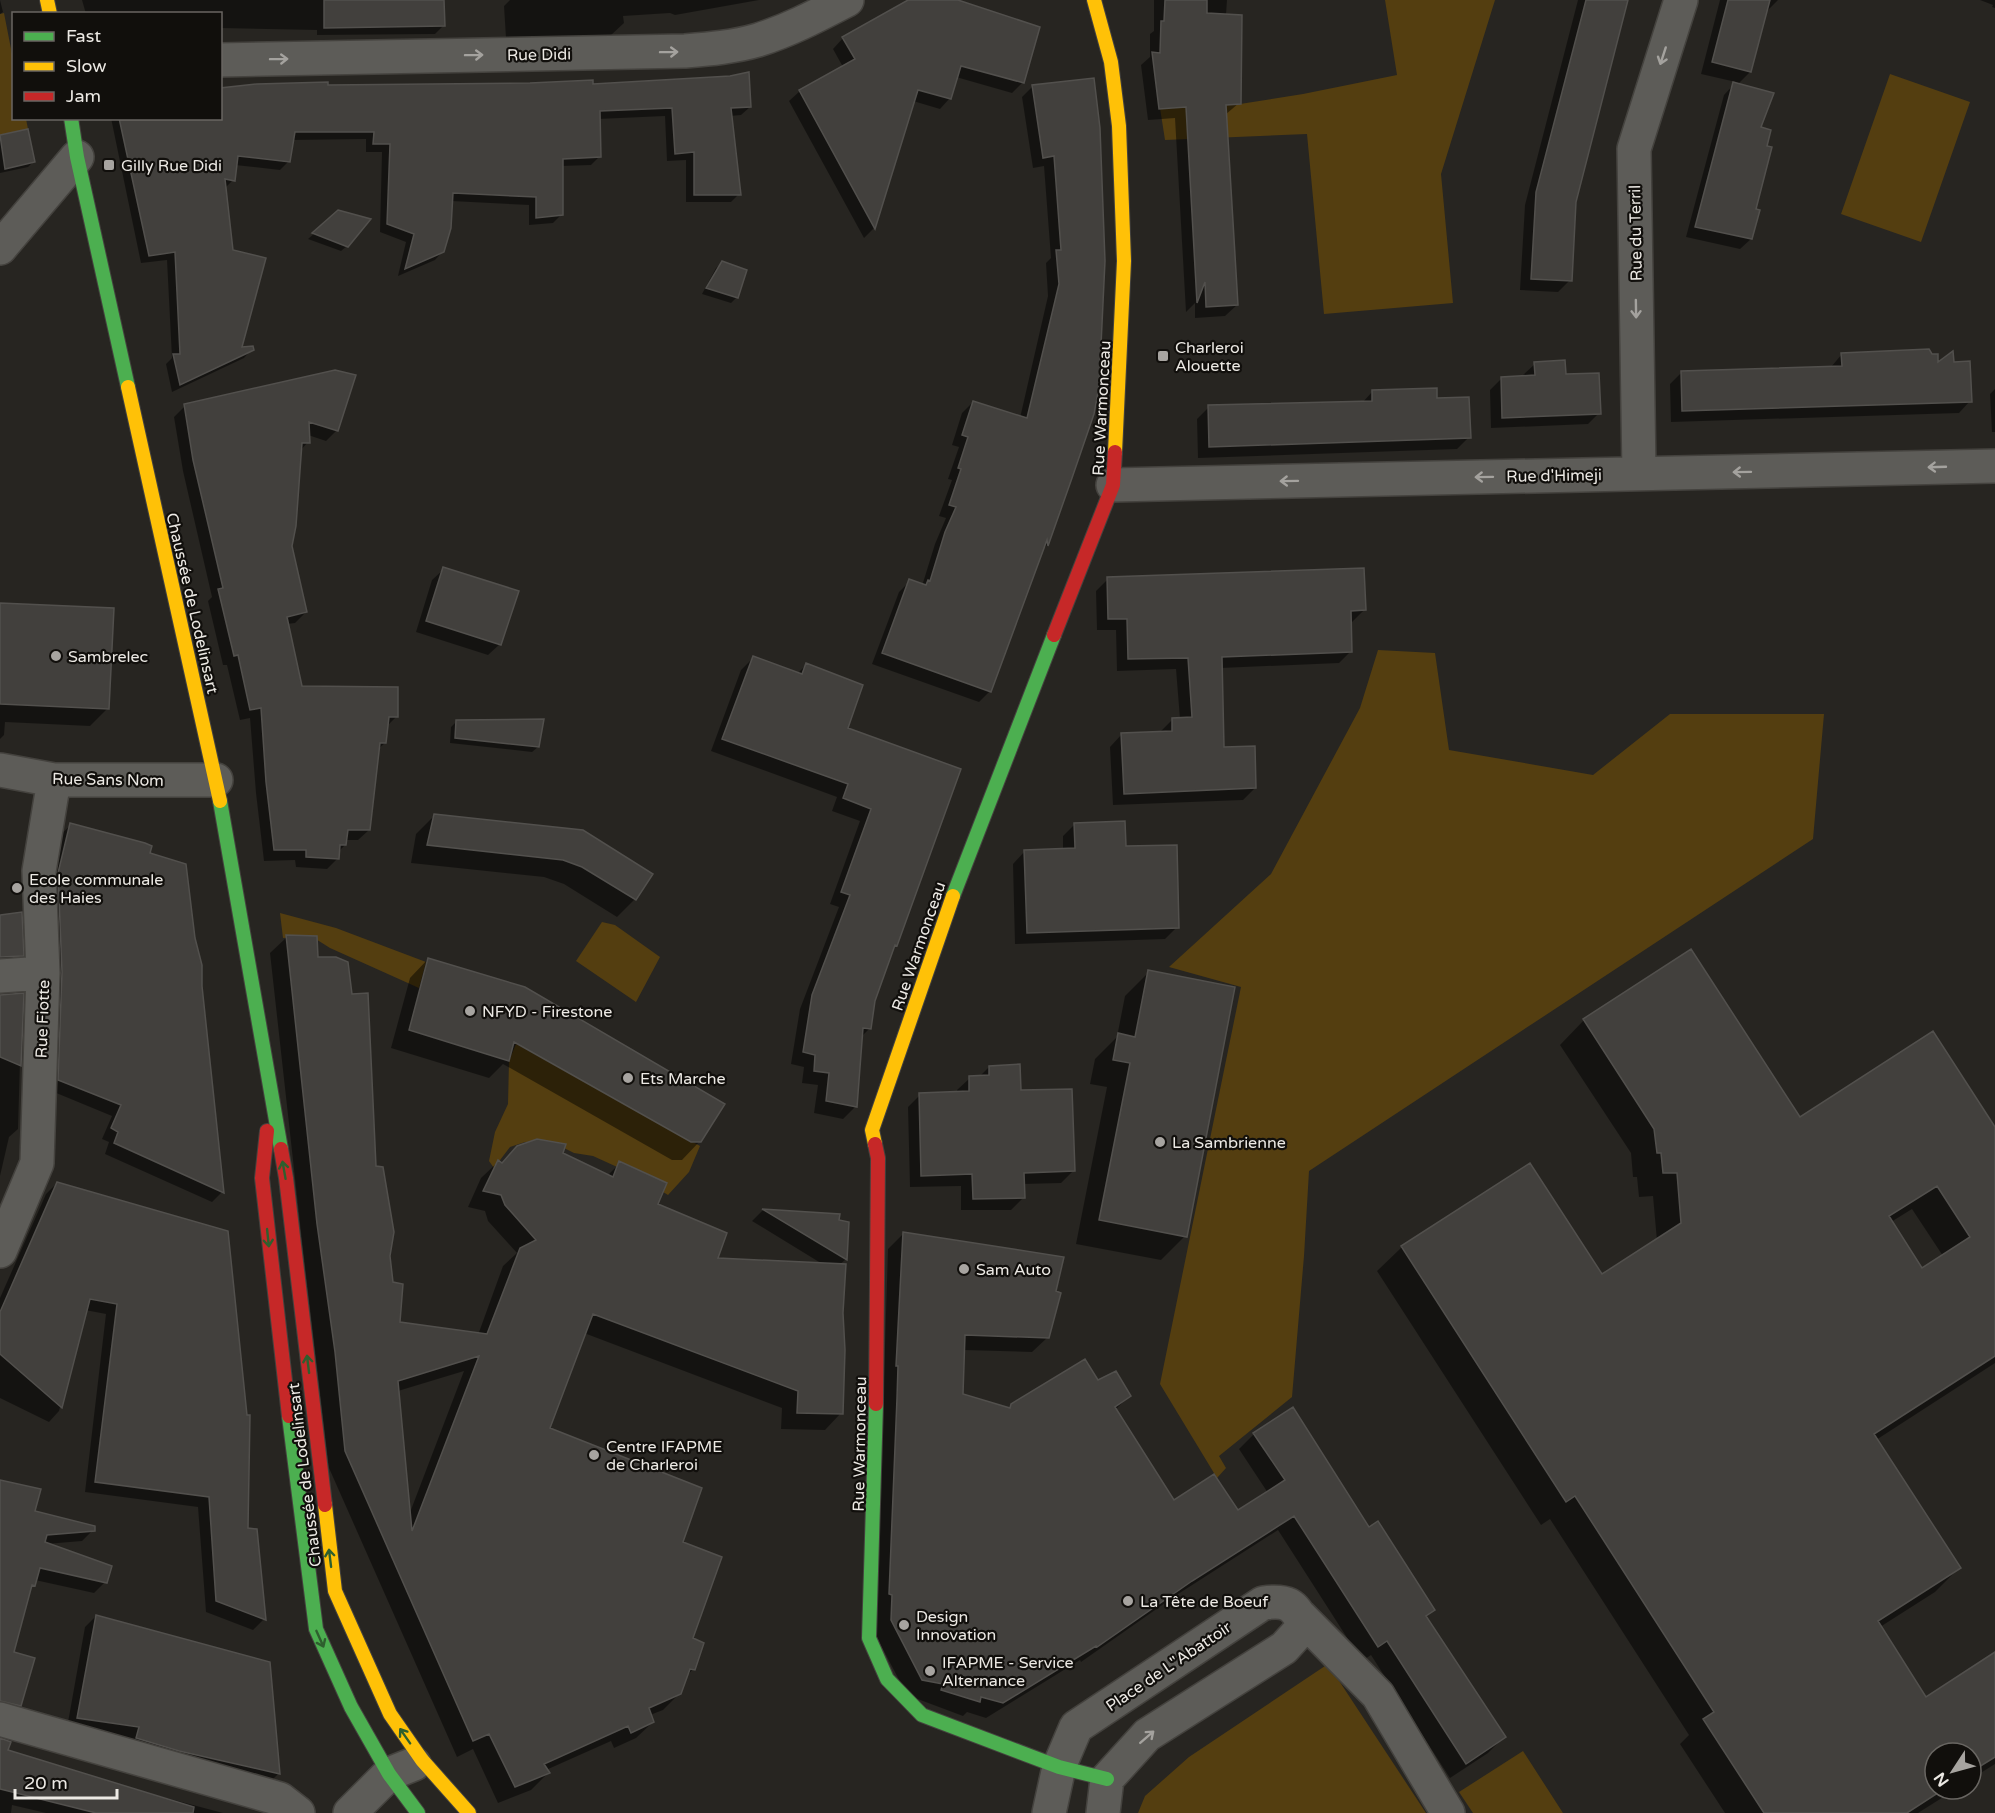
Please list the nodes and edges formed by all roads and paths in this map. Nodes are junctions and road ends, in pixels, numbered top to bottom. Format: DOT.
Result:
graph roads {
  1 [pos="848,0"];
  2 [pos="1094,0"];
  3 [pos="1681,0"];
  4 [pos="222,60"];
  5 [pos="71,120"];
  6 [pos="77,157"];
  7 [pos="0,248"];
  8 [pos="1995,466"];
  9 [pos="1639,473"];
  10 [pos="1113,485"];
  11 [pos="0,770"];
  12 [pos="54,780"];
  13 [pos="216,780"];
  14 [pos="43,973"];
  15 [pos="0,976"];
  16 [pos="270,1097"];
  17 [pos="0,1251"];
  18 [pos="1300,1616"];
  19 [pos="0,1719"];
  20 [pos="422,1760"];
  21 [pos="1059,1767"];
  22 [pos="389,1774"];
  23 [pos="1107,1779"];
  24 [pos="458,1808"];
  25 [pos="298,1813"];
  26 [pos="350,1813"];
  27 [pos="418,1813"];
  28 [pos="1049,1813"];
  29 [pos="1103,1813"];
  30 [pos="1448,1813"];
  4 -- 1 [label="street, Rue Didi, one-way"];
  2 -- 10 [label="main road, Rue Warmonceau"];
  3 -- 9 [label="street, Rue du Terril, one-way"];
  5 -- 6 [label="main road, Chaussée de Lodelinsart"];
  6 -- 7 [label="street"];
  6 -- 13 [label="main road, Chaussée de Lodelinsart"];
  8 -- 9 [label="street, Rue d'Himeji, one-way"];
  9 -- 10 [label="street, Rue d'Himeji, one-way"];
  10 -- 21 [label="main road, Rue Warmonceau"];
  11 -- 12 [label="street, Rue Sans Nom"];
  12 -- 13 [label="street, Rue Sans Nom"];
  12 -- 14 [label="street, Rue Fiotte"];
  13 -- 16 [label="main road, Chaussée de Lodelinsart"];
  14 -- 15 [label="street"];
  14 -- 17 [label="street, Rue Fiotte"];
  20 -- 16 [label="main road, Chaussée de Lodelinsart, one-way"];
  16 -- 22 [label="main road, Chaussée de Lodelinsart, one-way"];
  18 -- 21 [label="street, Place de L\"Abattoir"];
  23 -- 18 [label="street, one-way"];
  18 -- 30 [label="street"];
  19 -- 25 [label="street"];
  20 -- 22 [label="street"];
  20 -- 24 [label="main road, Chaussée de Lodelinsart"];
  21 -- 23 [label="main road, Rue Warmonceau"];
  21 -- 28 [label="street, Place de L\"Abattoir"];
  22 -- 26 [label="street"];
  22 -- 27 [label="main road, Chaussée de Lodelinsart"];
  23 -- 29 [label="street"];
}
